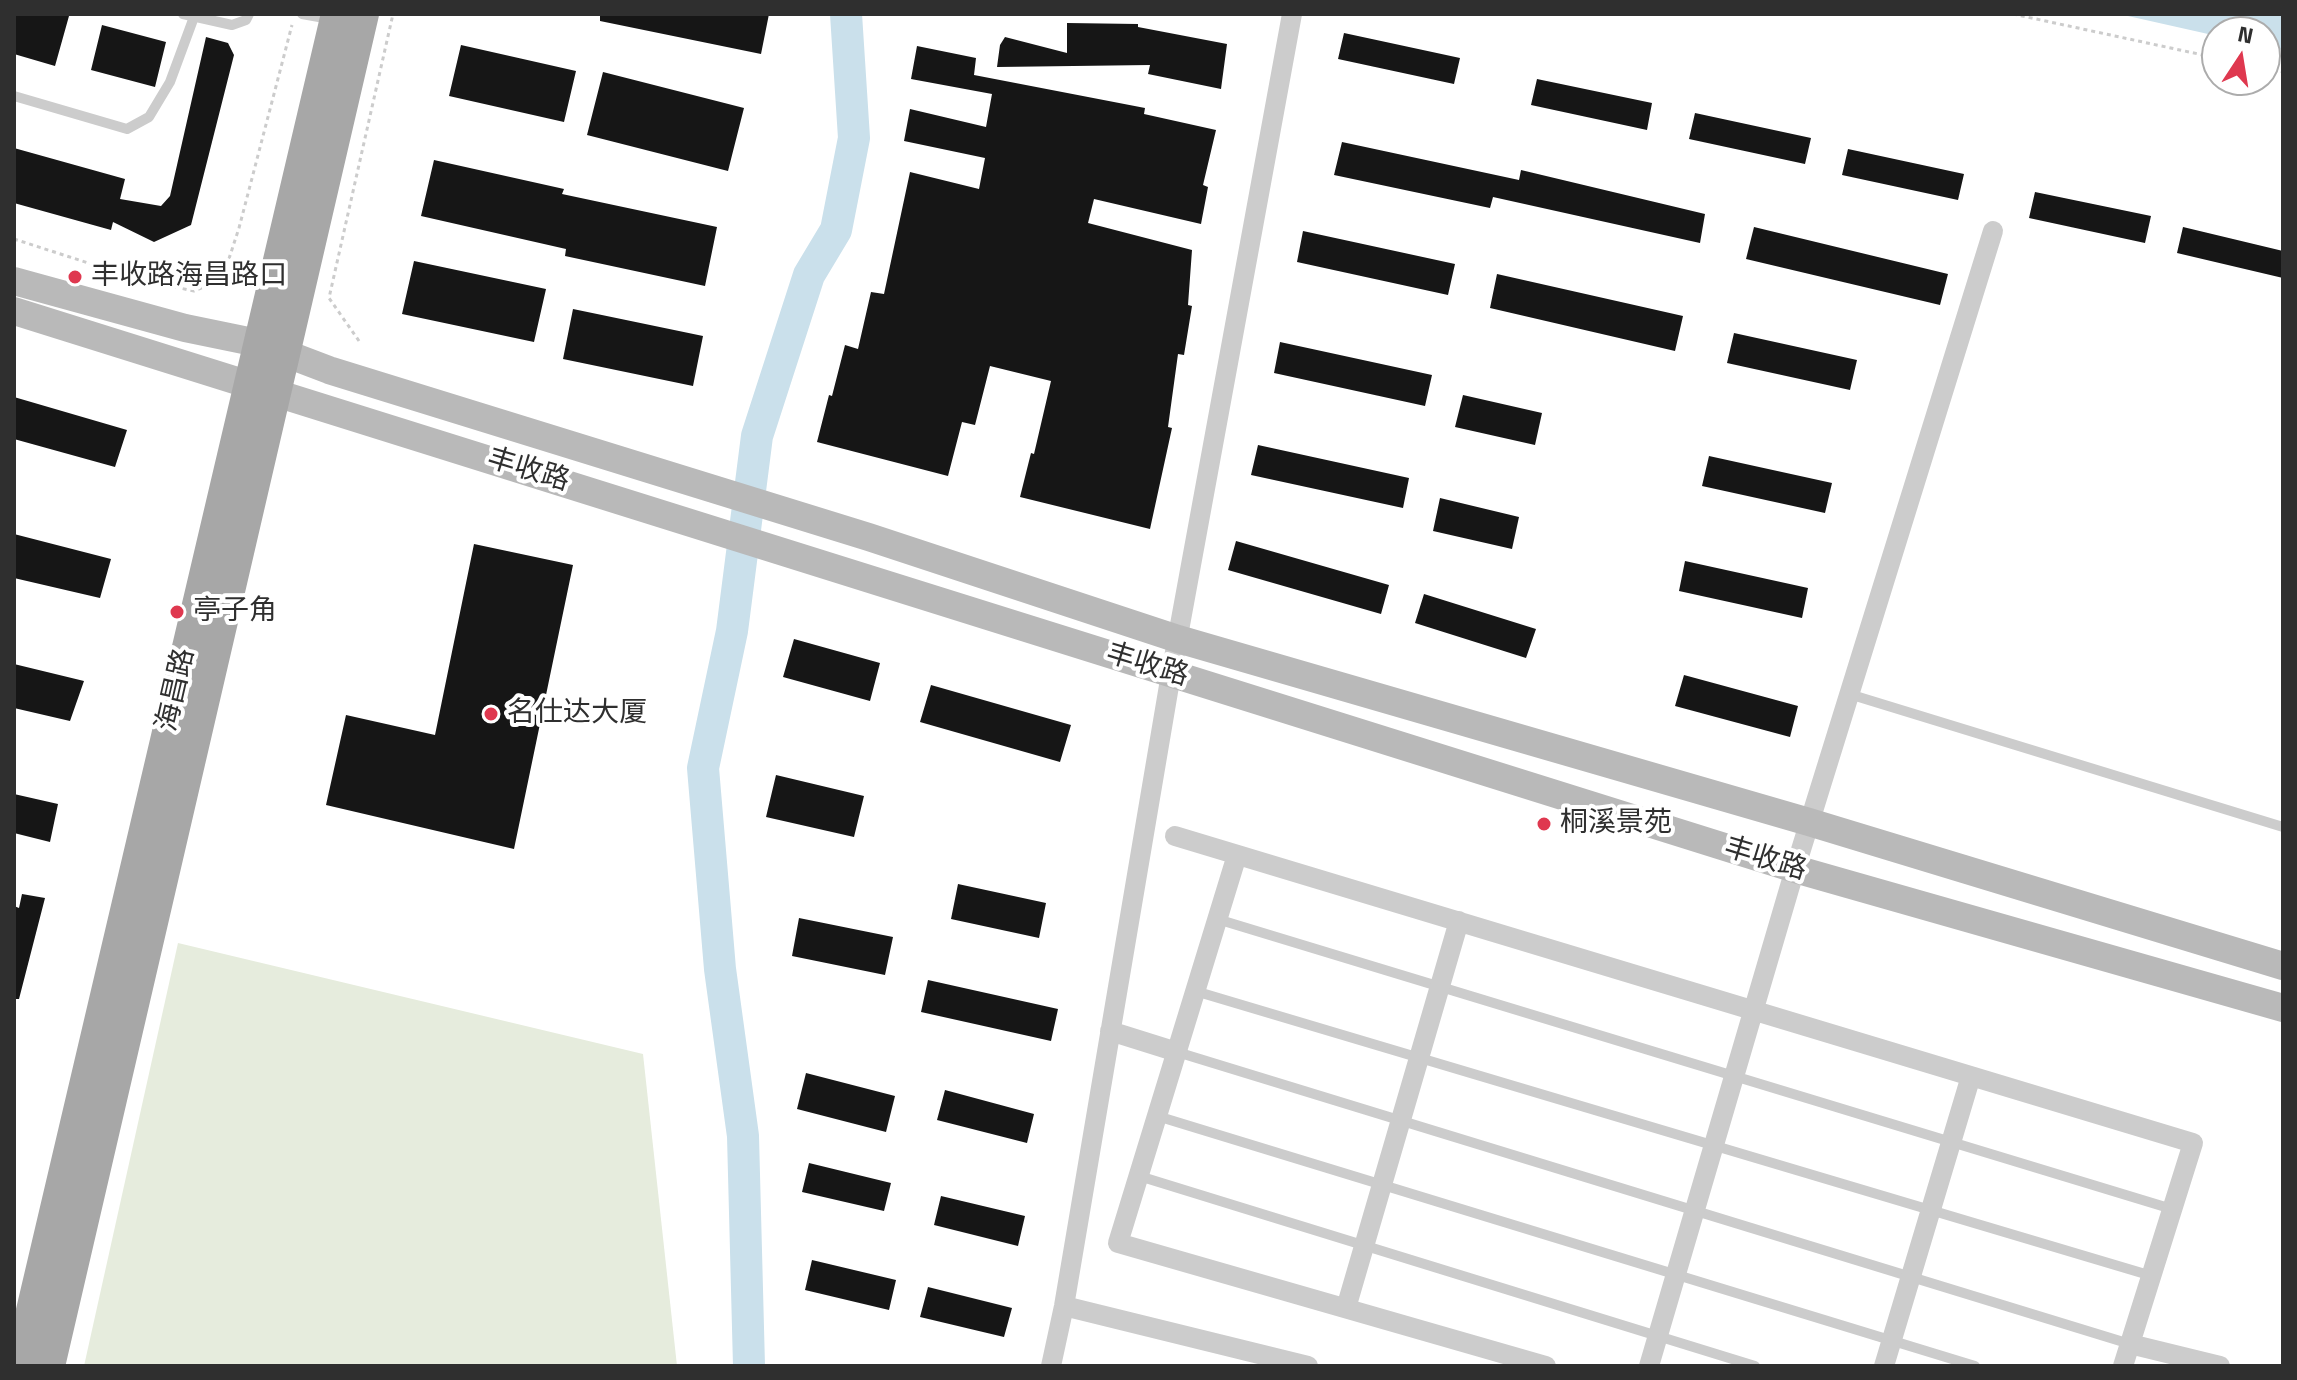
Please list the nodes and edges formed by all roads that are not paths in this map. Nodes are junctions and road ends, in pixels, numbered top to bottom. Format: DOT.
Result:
graph roads {
  1 [pos="183,14"];
  2 [pos="249,14"];
  3 [pos="299,14"];
  4 [pos="1292,14"];
  5 [pos="345,16"];
  6 [pos="194,17"];
  7 [pos="14,96"];
  8 [pos="1993,231"];
  9 [pos="14,281"];
  10 [pos="14,311"];
  11 [pos="272,347"];
  12 [pos="262,388"];
  13 [pos="1178,639"];
  14 [pos="1171,674"];
  15 [pos="1849,694"];
  16 [pos="1809,822"];
  17 [pos="2283,827"];
  18 [pos="1175,836"];
  19 [pos="1237,855"];
  20 [pos="1795,869"];
  21 [pos="1217,919"];
  22 [pos="1459,921"];
  23 [pos="2283,966"];
  24 [pos="1440,986"];
  25 [pos="1195,991"];
  26 [pos="2283,1008"];
  27 [pos="1753,1010"];
  28 [pos="1110,1031"];
  29 [pos="1177,1052"];
  30 [pos="1419,1058"];
  31 [pos="1734,1076"];
  32 [pos="1971,1076"];
  33 [pos="1157,1116"];
  34 [pos="1401,1121"];
  35 [pos="1952,1142"];
  36 [pos="1714,1145"];
  37 [pos="1139,1176"];
  38 [pos="1382,1185"];
  39 [pos="2173,1209"];
  40 [pos="1931,1210"];
  41 [pos="1694,1211"];
  42 [pos="1364,1246"];
  43 [pos="1676,1275"];
  44 [pos="2152,1276"];
  45 [pos="1911,1277"];
  46 [pos="1064,1306"];
  47 [pos="1346,1308"];
  48 [pos="1657,1336"];
  49 [pos="1892,1341"];
  50 [pos="2130,1344"];
  51 [pos="1051,1364"];
  52 [pos="19,1366"];
  53 [pos="49,1366"];
  54 [pos="1308,1366"];
  55 [pos="1546,1366"];
  56 [pos="1649,1366"];
  57 [pos="1755,1366"];
  58 [pos="1884,1366"];
  59 [pos="1975,1366"];
  60 [pos="2123,1366"];
  61 [pos="2220,1366"];
  1 -- 6 [label="lane"];
  2 -- 6 [label="lane"];
  3 -- 5 [label="lane"];
  4 -- 13 [label="street"];
  5 -- 11 [label="main road, 海昌路"];
  6 -- 7 [label="lane"];
  8 -- 15 [label="street"];
  9 -- 11 [label="main road, 丰收路"];
  10 -- 12 [label="main road, 丰收路"];
  11 -- 12 [label="main road, 海昌路"];
  11 -- 13 [label="main road, 丰收路"];
  12 -- 14 [label="main road, 丰收路"];
  12 -- 52 [label="main road, 海昌路"];
  12 -- 53 [label="main road, 海昌路"];
  13 -- 14 [label="street"];
  13 -- 16 [label="main road, 丰收路"];
  14 -- 20 [label="main road, 丰收路"];
  14 -- 28 [label="street"];
  15 -- 16 [label="street"];
  15 -- 17 [label="lane"];
  16 -- 20 [label="street"];
  16 -- 23 [label="main road, 丰收路"];
  18 -- 19 [label="street"];
  19 -- 21 [label="street"];
  19 -- 22 [label="street"];
  20 -- 26 [label="main road, 丰收路"];
  20 -- 27 [label="street"];
  21 -- 24 [label="lane"];
  21 -- 25 [label="street"];
  22 -- 24 [label="street"];
  22 -- 27 [label="street"];
  24 -- 30 [label="street"];
  24 -- 31 [label="lane"];
  25 -- 29 [label="street"];
  25 -- 30 [label="lane"];
  27 -- 31 [label="street"];
  27 -- 32 [label="street"];
  28 -- 29 [label="street"];
  28 -- 46 [label="street"];
  29 -- 33 [label="street"];
  29 -- 34 [label="lane"];
  30 -- 34 [label="street"];
  30 -- 36 [label="lane"];
  31 -- 35 [label="lane"];
  31 -- 36 [label="street"];
  32 -- 35 [label="street"];
  32 -- 39 [label="street"];
  33 -- 37 [label="street"];
  33 -- 38 [label="lane"];
  34 -- 38 [label="street"];
  34 -- 41 [label="lane"];
  35 -- 39 [label="lane"];
  35 -- 40 [label="street"];
  36 -- 40 [label="lane"];
  36 -- 41 [label="street"];
  37 -- 42 [label="lane"];
  37 -- 47 [label="street"];
  38 -- 42 [label="street"];
  38 -- 43 [label="lane"];
  39 -- 44 [label="street"];
  40 -- 44 [label="lane"];
  40 -- 45 [label="street"];
  41 -- 43 [label="street"];
  41 -- 45 [label="lane"];
  42 -- 47 [label="street"];
  42 -- 48 [label="lane"];
  43 -- 48 [label="street"];
  43 -- 49 [label="lane"];
  44 -- 50 [label="street"];
  45 -- 49 [label="street"];
  45 -- 50 [label="lane"];
  46 -- 51 [label="street"];
  46 -- 54 [label="street"];
  47 -- 55 [label="street"];
  48 -- 56 [label="street"];
  48 -- 57 [label="lane"];
  49 -- 58 [label="street"];
  49 -- 59 [label="lane"];
  50 -- 60 [label="street"];
  50 -- 61 [label="street"];
}
